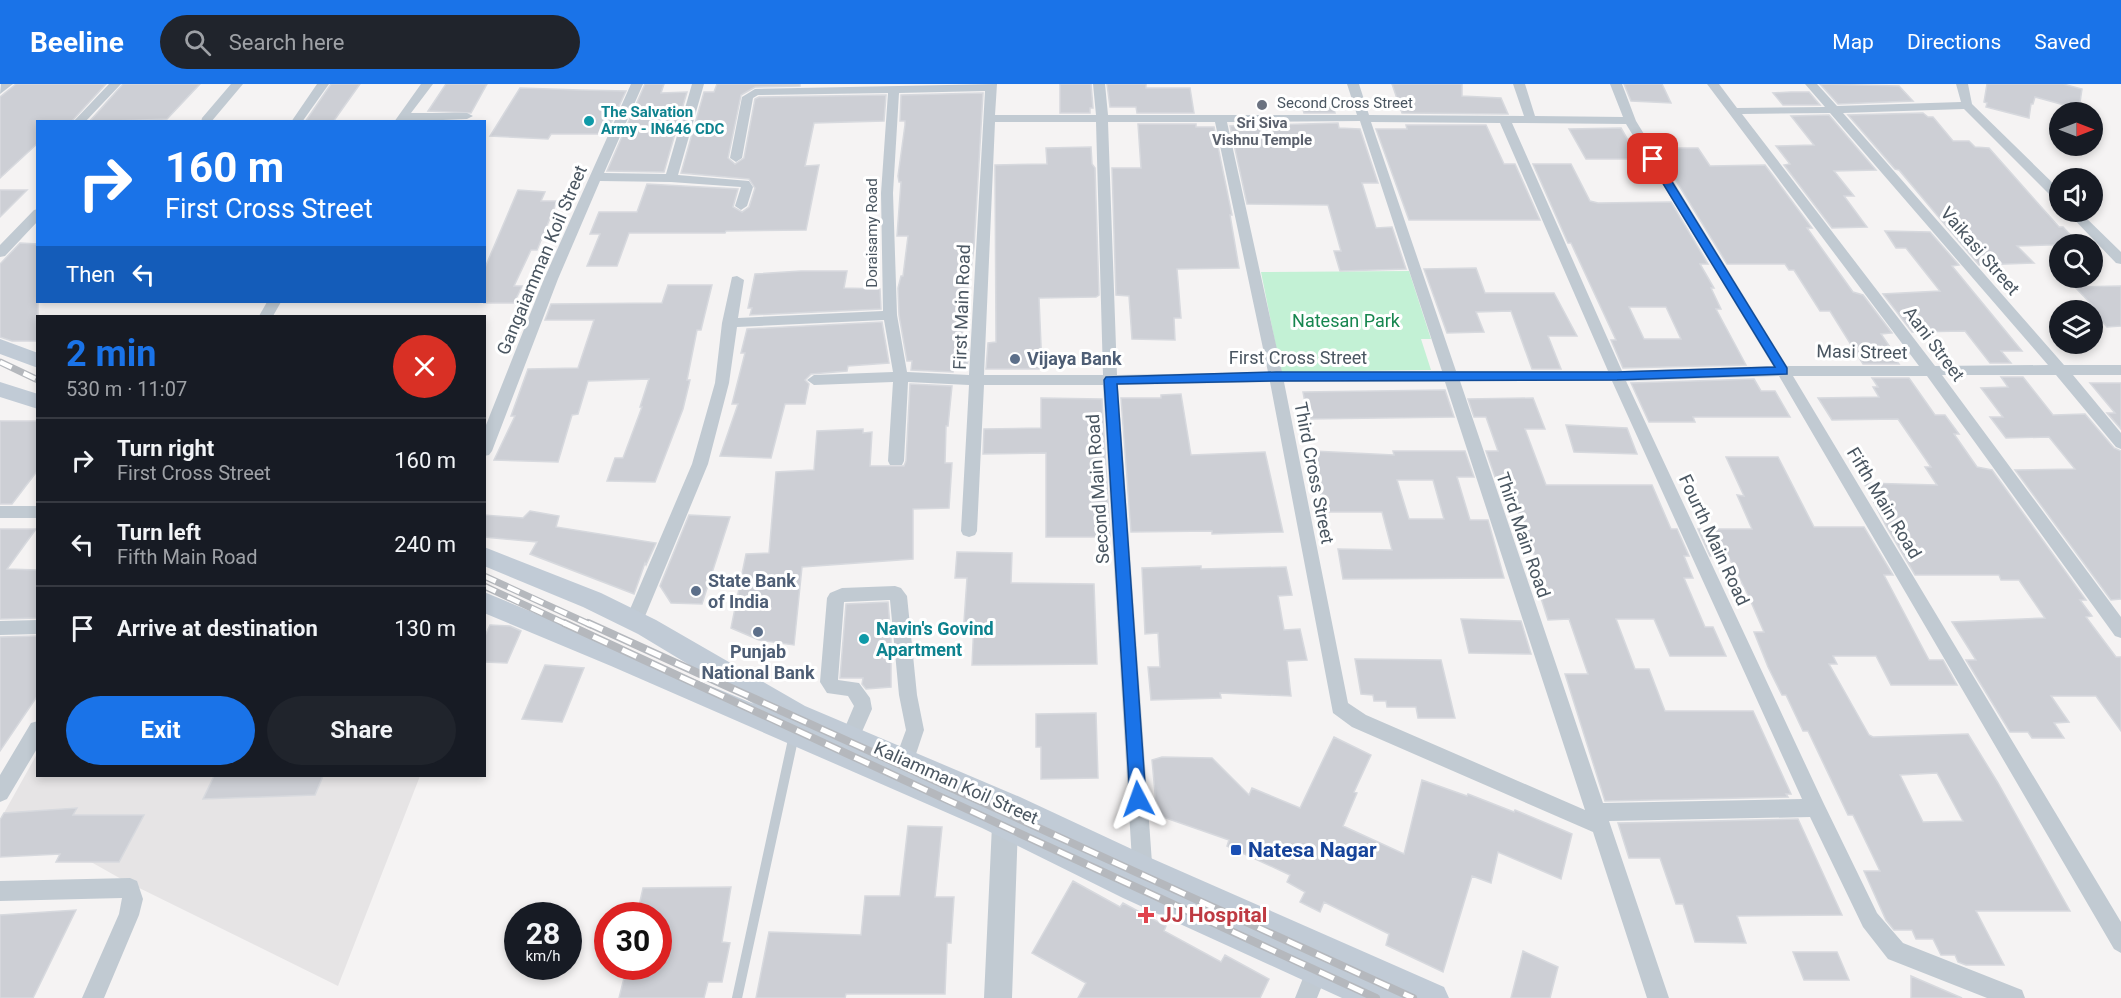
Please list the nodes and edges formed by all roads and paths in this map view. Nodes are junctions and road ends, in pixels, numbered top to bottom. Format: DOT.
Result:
graph roads {
  1 [pos="7,84"];
  2 [pos="115,84"];
  3 [pos="237,84"];
  4 [pos="323,84"];
  5 [pos="427,84"];
  6 [pos="637,84"];
  7 [pos="698,84"];
  8 [pos="1099,84"];
  9 [pos="1353,84"];
  10 [pos="1519,84"];
  11 [pos="1616,84"];
  12 [pos="1713,84"];
  13 [pos="1811,84"];
  14 [pos="1962,84"];
  15 [pos="991,86"];
  16 [pos="894,88"];
  17 [pos="0,91"];
  18 [pos="1967,105"];
  19 [pos="1833,110"];
  20 [pos="1733,111"];
  21 [pos="467,116"];
  22 [pos="1102,118"];
  23 [pos="1220,118"];
  24 [pos="1363,118"];
  25 [pos="1504,118"];
  26 [pos="1530,118"];
  27 [pos="401,119"];
  28 [pos="988,119"];
  29 [pos="80,120"];
  30 [pos="206,120"];
  31 [pos="297,120"];
  32 [pos="1630,121"];
  33 [pos="736,158"];
  34 [pos="596,177"];
  35 [pos="671,178"];
  36 [pos="2049,187"];
  37 [pos="741,206"];
  38 [pos="36,215"];
  39 [pos="2083,222"];
  40 [pos="0,253"];
  41 [pos="2121,260"];
  42 [pos="737,280"];
  43 [pos="890,315"];
  44 [pos="729,323"];
  45 [pos="0,346"];
  46 [pos="36,360"];
  47 [pos="2121,370"];
  48 [pos="1783,371"];
  49 [pos="2061,371"];
  50 [pos="1932,372"];
  51 [pos="1276,376"];
  52 [pos="1450,376"];
  53 [pos="1617,376"];
  54 [pos="901,377"];
  55 [pos="814,380"];
  56 [pos="977,380"];
  57 [pos="1110,380"];
  58 [pos="0,389"];
  59 [pos="36,401"];
  60 [pos="2121,443"];
  61 [pos="486,446"];
  62 [pos="896,461"];
  63 [pos="0,512"];
  64 [pos="36,512"];
  65 [pos="969,531"];
  66 [pos="486,557"];
  67 [pos="486,603"];
  68 [pos="2102,606"];
  69 [pos="2121,606"];
  70 [pos="634,621"];
  71 [pos="36,627"];
  72 [pos="0,628"];
  73 [pos="2121,630"];
  74 [pos="36,731"];
  75 [pos="795,734"];
  76 [pos="850,737"];
  77 [pos="905,760"];
  78 [pos="8,765"];
  79 [pos="0,793"];
  80 [pos="1816,808"];
  81 [pos="1008,815"];
  82 [pos="1597,819"];
  83 [pos="1143,880"];
  84 [pos="0,891"];
  85 [pos="2121,942"];
  86 [pos="1317,971"];
  87 [pos="93,998"];
  88 [pos="737,998"];
  89 [pos="998,998"];
  90 [pos="1306,998"];
  91 [pos="1378,998"];
  92 [pos="1433,998"];
  93 [pos="1658,998"];
  94 [pos="2014,998"];
  1 -- 17 [label="street"];
  2 -- 29 [label="street"];
  3 -- 30 [label="street"];
  4 -- 31 [label="street"];
  5 -- 27 [label="street"];
  6 -- 34 [label="street, Gangaiamman Koil Street"];
  7 -- 35 [label="street"];
  8 -- 22 [label="street, Second Main Road"];
  9 -- 24 [label="street, Third Main Road"];
  10 -- 26 [label="street"];
  11 -- 32 [label="street, Fifth Main Road"];
  12 -- 20 [label="street, Aani Street"];
  13 -- 19 [label="street, Vaikasi Street"];
  14 -- 18 [label="street"];
  15 -- 16 [label="street"];
  15 -- 28 [label="street, First Main Road"];
  16 -- 33 [label="street"];
  16 -- 43 [label="street, Doraisamy Road"];
  18 -- 19 [label="street"];
  18 -- 36 [label="street"];
  19 -- 20 [label="street"];
  19 -- 49 [label="street, Vaikasi Street"];
  20 -- 50 [label="street, Aani Street"];
  21 -- 27 [label="street"];
  22 -- 23 [label="street, Second Cross Street"];
  22 -- 28 [label="street, Second Cross Street"];
  22 -- 57 [label="street, Second Main Road"];
  23 -- 24 [label="street, Second Cross Street"];
  23 -- 51 [label="street, Third Cross Street"];
  24 -- 25 [label="street, Second Cross Street"];
  24 -- 52 [label="street, Third Main Road"];
  25 -- 26 [label="street, Second Cross Street"];
  25 -- 53 [label="street, Fourth Main Road"];
  26 -- 32 [label="street, Second Cross Street"];
  28 -- 56 [label="street, First Main Road"];
  32 -- 48 [label="street, Fifth Main Road"];
  34 -- 35 [label="street"];
  34 -- 61 [label="street, Gangaiamman Koil Street"];
  35 -- 37 [label="street"];
  38 -- 40 [label="street"];
  39 -- 41 [label="street"];
  42 -- 44 [label="street"];
  43 -- 44 [label="street"];
  43 -- 54 [label="street, Doraisamy Road"];
  44 -- 70 [label="street"];
  45 -- 46 [label="main road"];
  47 -- 49 [label="street, Masi Street"];
  48 -- 50 [label="street, Masi Street"];
  48 -- 53 [label="street, First Cross Street"];
  48 -- 85 [label="street, Fifth Main Road"];
  49 -- 50 [label="street, Masi Street"];
  49 -- 60 [label="street, Vaikasi Street"];
  50 -- 68 [label="street, Aani Street"];
  51 -- 52 [label="street, First Cross Street"];
  51 -- 57 [label="street, First Cross Street"];
  51 -- 82 [label="street, Third Cross Street"];
  52 -- 53 [label="street, First Cross Street"];
  52 -- 82 [label="street, Third Main Road"];
  53 -- 80 [label="street, Fourth Main Road"];
  54 -- 55 [label="street, First Cross Street"];
  54 -- 56 [label="street, First Cross Street"];
  54 -- 62 [label="street, Doraisamy Road"];
  56 -- 57 [label="street, First Cross Street"];
  56 -- 65 [label="street, First Main Road"];
  57 -- 83 [label="street, Second Main Road"];
  58 -- 59 [label="main road"];
  63 -- 64 [label="street"];
  66 -- 70 [label="main road, Kaliamman Koil Street"];
  67 -- 75 [label="main road, Kaliamman Koil Street"];
  68 -- 69 [label="street"];
  68 -- 73 [label="street, Aani Street"];
  70 -- 76 [label="main road, Kaliamman Koil Street"];
  71 -- 72 [label="street"];
  74 -- 78 [label="street"];
  75 -- 81 [label="main road, Kaliamman Koil Street"];
  75 -- 88 [label="lane"];
  76 -- 77 [label="main road, Kaliamman Koil Street"];
  76 -- 77 [label="street"];
  77 -- 81 [label="main road, Kaliamman Koil Street"];
  78 -- 79 [label="street"];
  80 -- 82 [label="street"];
  80 -- 94 [label="street, Fourth Main Road"];
  81 -- 83 [label="main road, Kaliamman Koil Street"];
  81 -- 89 [label="street"];
  82 -- 93 [label="street, Third Main Road"];
  83 -- 86 [label="main road, Kaliamman Koil Street"];
  83 -- 92 [label="main road, Kaliamman Koil Street"];
  84 -- 87 [label="street"];
  86 -- 90 [label="street"];
  86 -- 91 [label="main road, Kaliamman Koil Street"];
}
